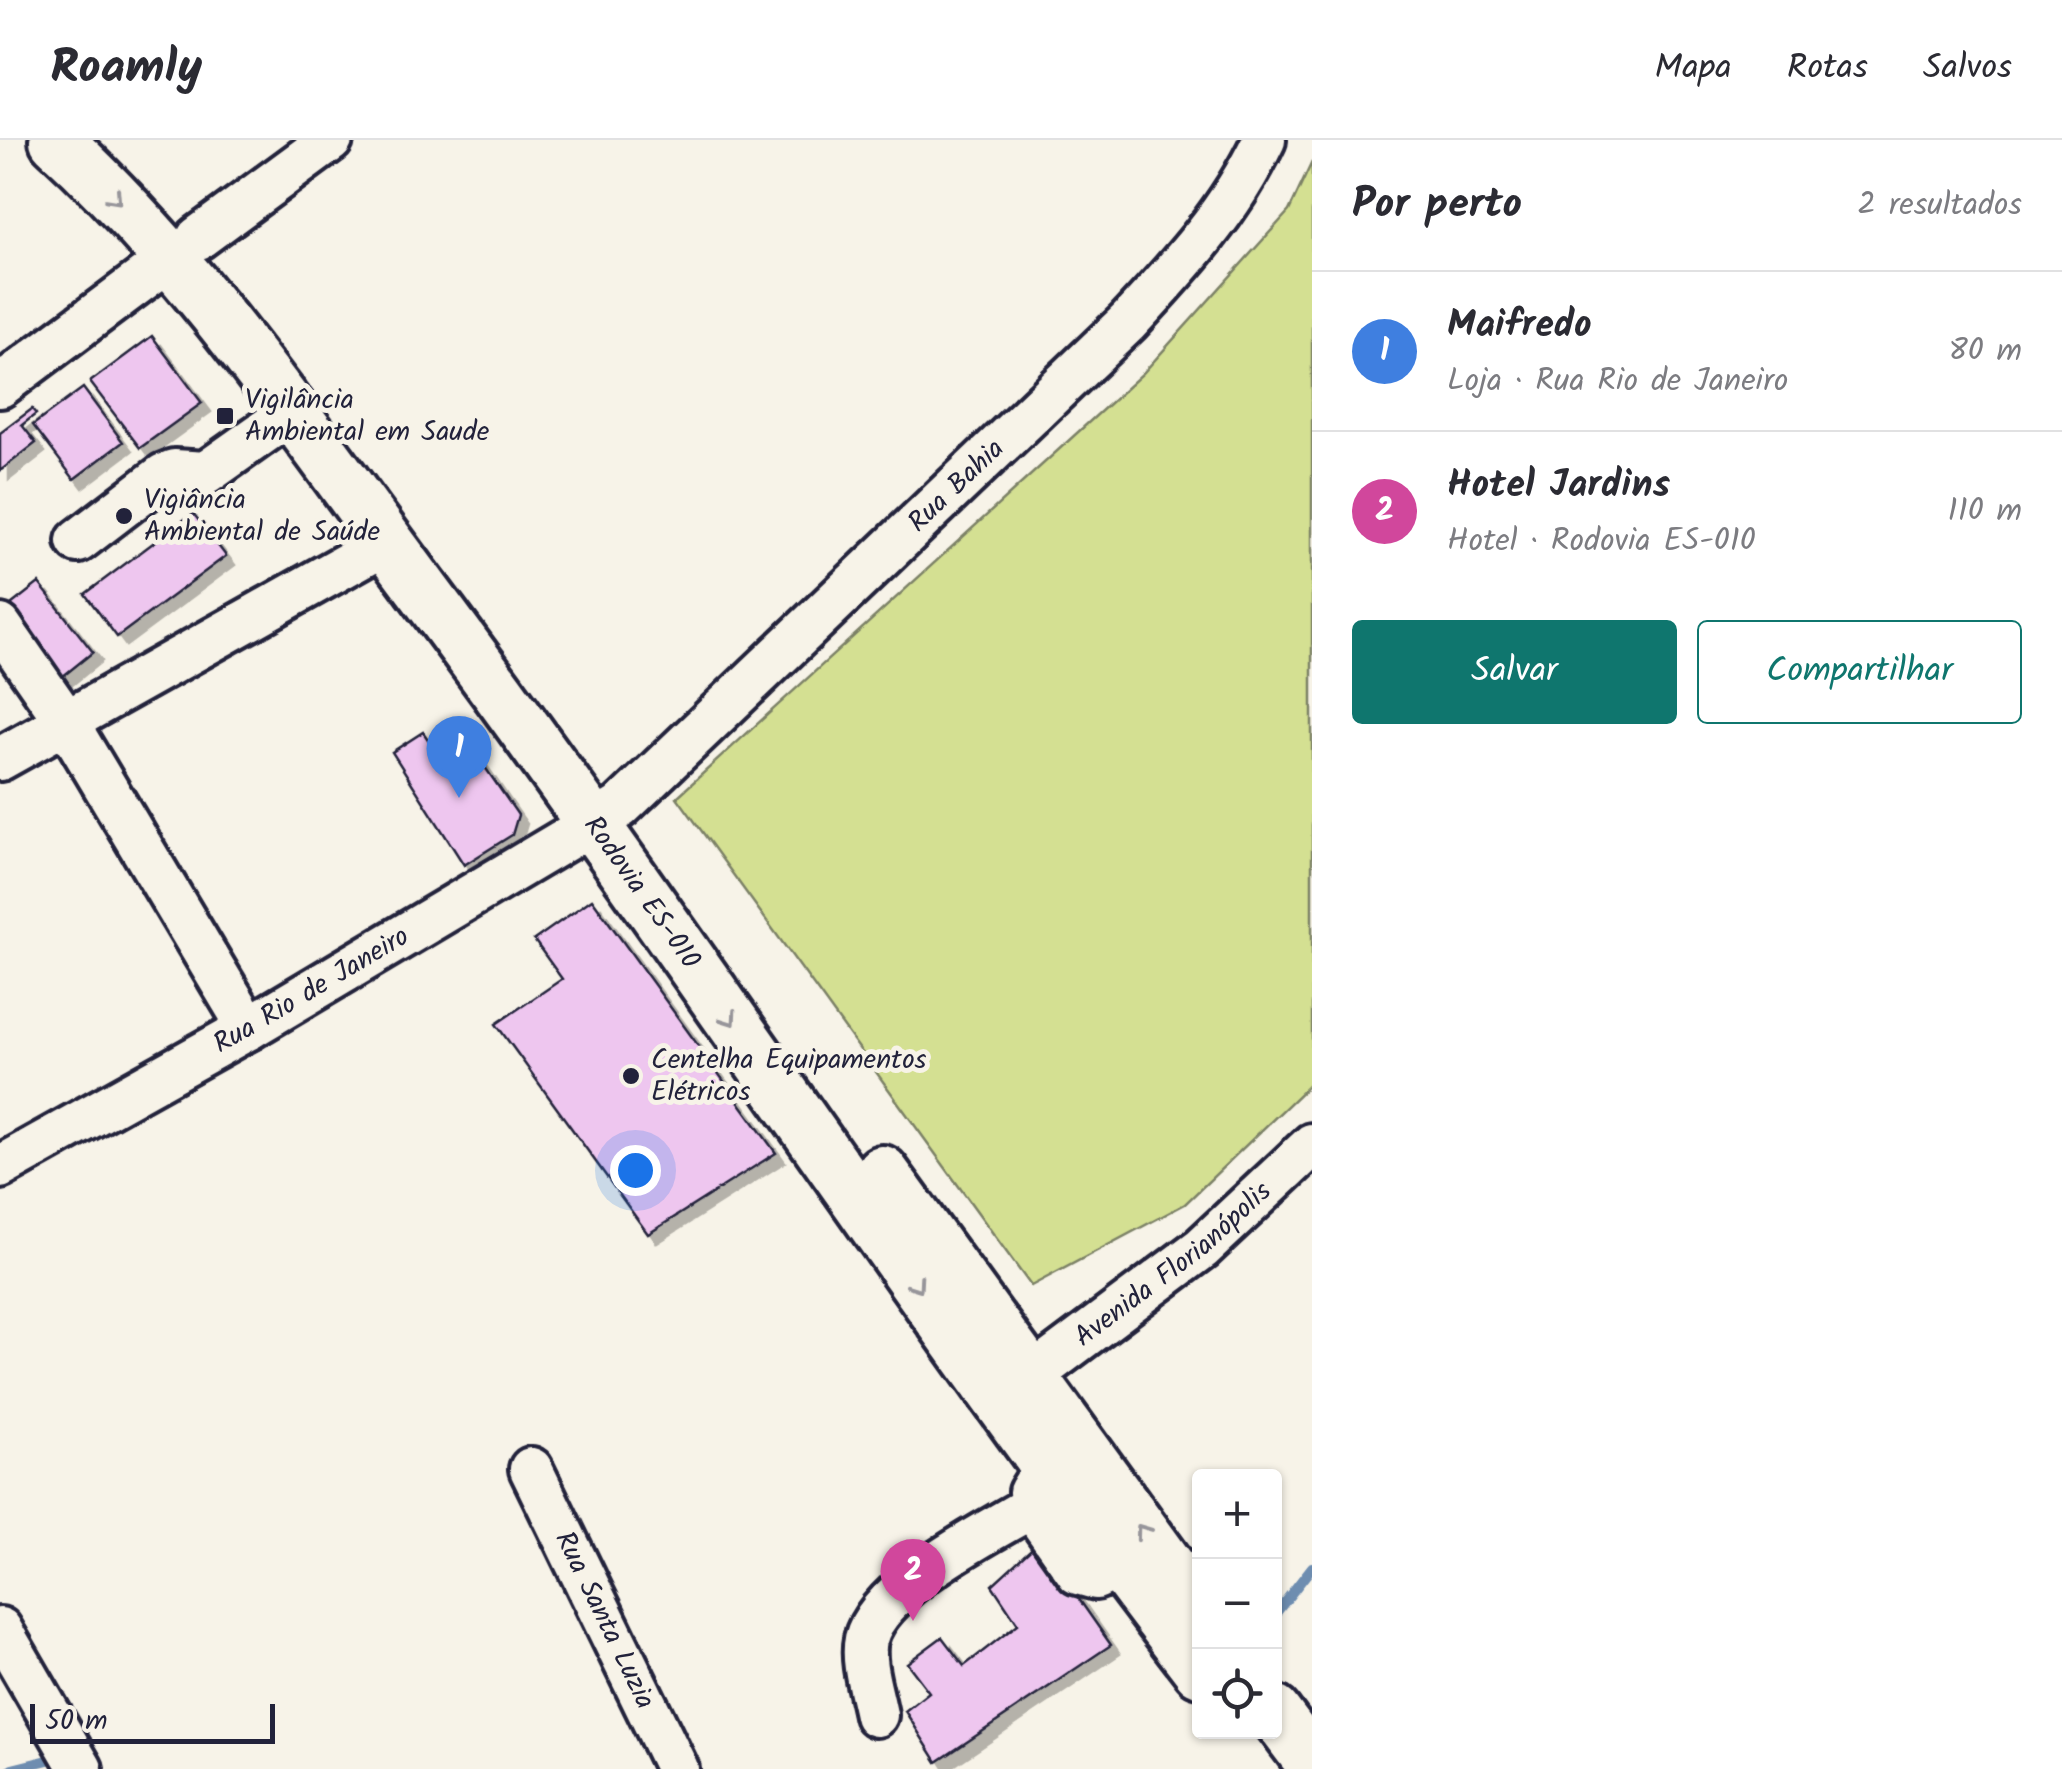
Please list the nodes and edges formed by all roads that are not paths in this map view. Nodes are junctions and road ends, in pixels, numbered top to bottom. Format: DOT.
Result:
graph roads {
  1 [pos="56,140"];
  2 [pos="107,140"];
  3 [pos="331,140"];
  4 [pos="1264,140"];
  5 [pos="185,248"];
  6 [pos="0,386"];
  7 [pos="292,412"];
  8 [pos="78,541"];
  9 [pos="387,542"];
  10 [pos="0,626"];
  11 [pos="66,721"];
  12 [pos="0,759"];
  13 [pos="607,816"];
  14 [pos="249,1028"];
  15 [pos="1312,1145"];
  16 [pos="0,1167"];
  17 [pos="1030,1377"];
  18 [pos="531,1469"];
  19 [pos="1041,1488"];
  20 [pos="1192,1599"];
  21 [pos="1,1632"];
  22 [pos="1192,1660"];
  23 [pos="876,1716"];
  24 [pos="1282,1723"];
  25 [pos="1252,1739"];
  26 [pos="1312,1764"];
  27 [pos="80,1769"];
  28 [pos="678,1769"];
  29 [pos="1276,1769"];
  1 -- 5 [label="main road, Rodovia ES-010, one-way"];
  2 -- 5 [label="main road, Rodovia ES-010"];
  3 -- 5 [label="street"];
  4 -- 13 [label="street, Rua Bahia"];
  5 -- 6 [label="street"];
  5 -- 7 [label="main road, Rodovia ES-010"];
  5 -- 13 [label="main road, Rodovia ES-010"];
  7 -- 8 [label="street"];
  7 -- 9 [label="main road, Rodovia ES-010"];
  9 -- 11 [label="street"];
  9 -- 13 [label="main road, Rodovia ES-010"];
  10 -- 11 [label="street"];
  11 -- 12 [label="street"];
  11 -- 14 [label="street"];
  13 -- 14 [label="street, Rua Rio de Janeiro"];
  13 -- 17 [label="main road, Rodovia ES-010"];
  13 -- 19 [label="main road, Rodovia ES-010, one-way"];
  14 -- 16 [label="street, Rua Rio de Janeiro"];
  15 -- 17 [label="street, Avenida Florianópolis"];
  20 -- 17 [label="main road, Rodovia ES-010, one-way"];
  18 -- 28 [label="street, Rua Santa Luzia"];
  19 -- 22 [label="main road, Rodovia ES-010"];
  19 -- 23 [label="street"];
  21 -- 27 [label="street"];
  24 -- 26 [label="main road"];
  25 -- 29 [label="main road"];
}
